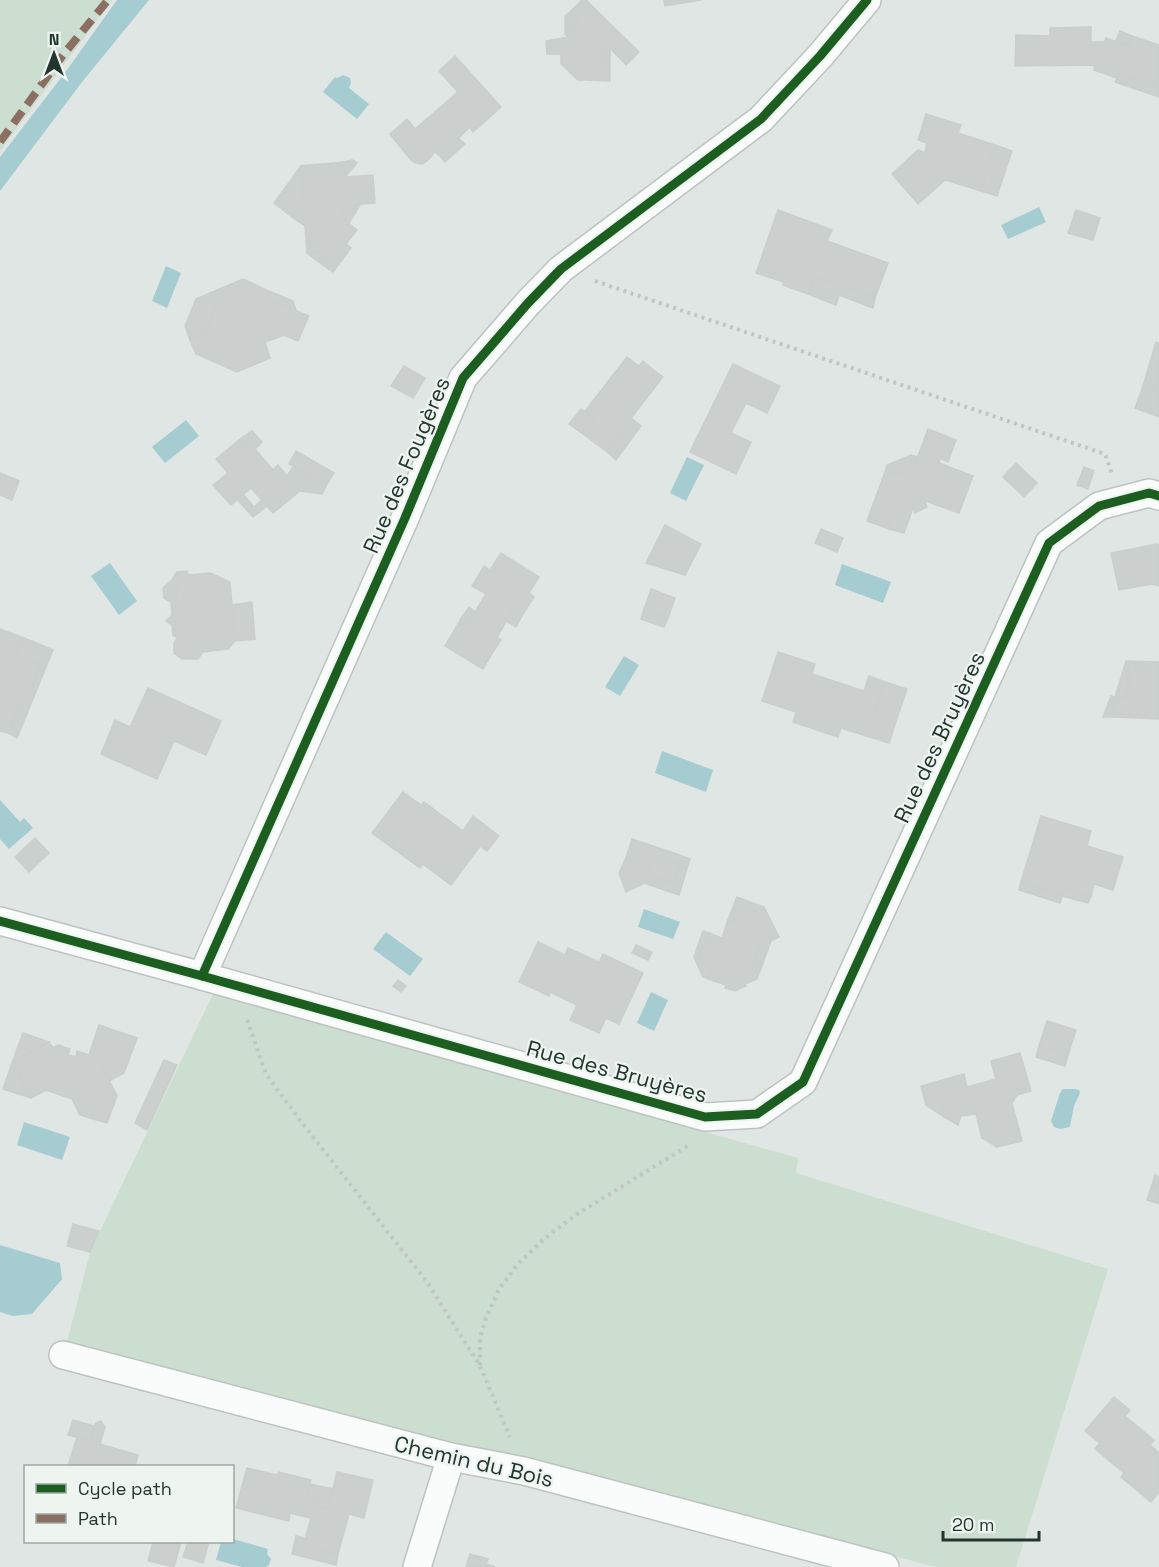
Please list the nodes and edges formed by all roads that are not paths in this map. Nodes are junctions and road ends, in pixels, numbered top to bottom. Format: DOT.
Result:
graph roads {
  1 [pos="867,0"];
  2 [pos="1159,496"];
  3 [pos="0,921"];
  4 [pos="202,976"];
  5 [pos="63,1355"];
  6 [pos="451,1457"];
  7 [pos="417,1567"];
  8 [pos="885,1567"];
  1 -- 4 [label="street, Rue des Fougères"];
  2 -- 4 [label="street, Rue des Bruyères"];
  3 -- 4 [label="street, Rue des Bruyères"];
  5 -- 6 [label="street, Chemin du Bois"];
  6 -- 7 [label="street"];
  6 -- 8 [label="street, Chemin du Bois"];
}
